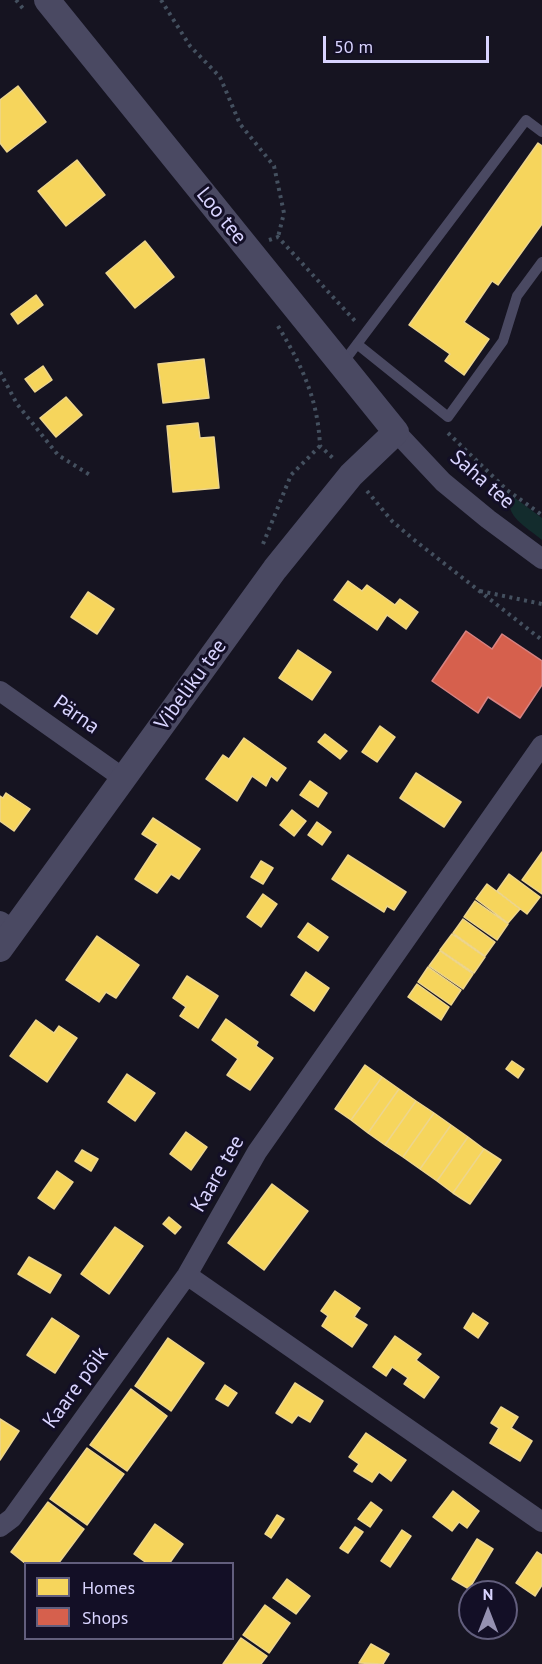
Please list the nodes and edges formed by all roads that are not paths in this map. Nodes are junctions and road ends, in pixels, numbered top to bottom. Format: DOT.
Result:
graph roads {
  1 [pos="39,9"];
  2 [pos="542,132"];
  3 [pos="542,262"];
  4 [pos="357,344"];
  5 [pos="341,364"];
  6 [pos="396,432"];
  7 [pos="542,559"];
  8 [pos="0,691"];
  9 [pos="542,745"];
  10 [pos="123,778"];
  11 [pos="4,933"];
  12 [pos="187,1275"];
  13 [pos="542,1522"];
  14 [pos="0,1527"];
  1 -- 5 [label="street, Loo tee"];
  2 -- 4 [label="lane"];
  3 -- 4 [label="lane"];
  4 -- 5 [label="lane"];
  5 -- 6 [label="street, Loo tee"];
  6 -- 7 [label="street, Saha tee"];
  6 -- 10 [label="street, Vibeliku tee"];
  8 -- 10 [label="street, Pärna"];
  9 -- 12 [label="street, Kaare tee"];
  10 -- 11 [label="street, Vibeliku tee"];
  12 -- 13 [label="street"];
  12 -- 14 [label="street, Kaare põik"];
}
